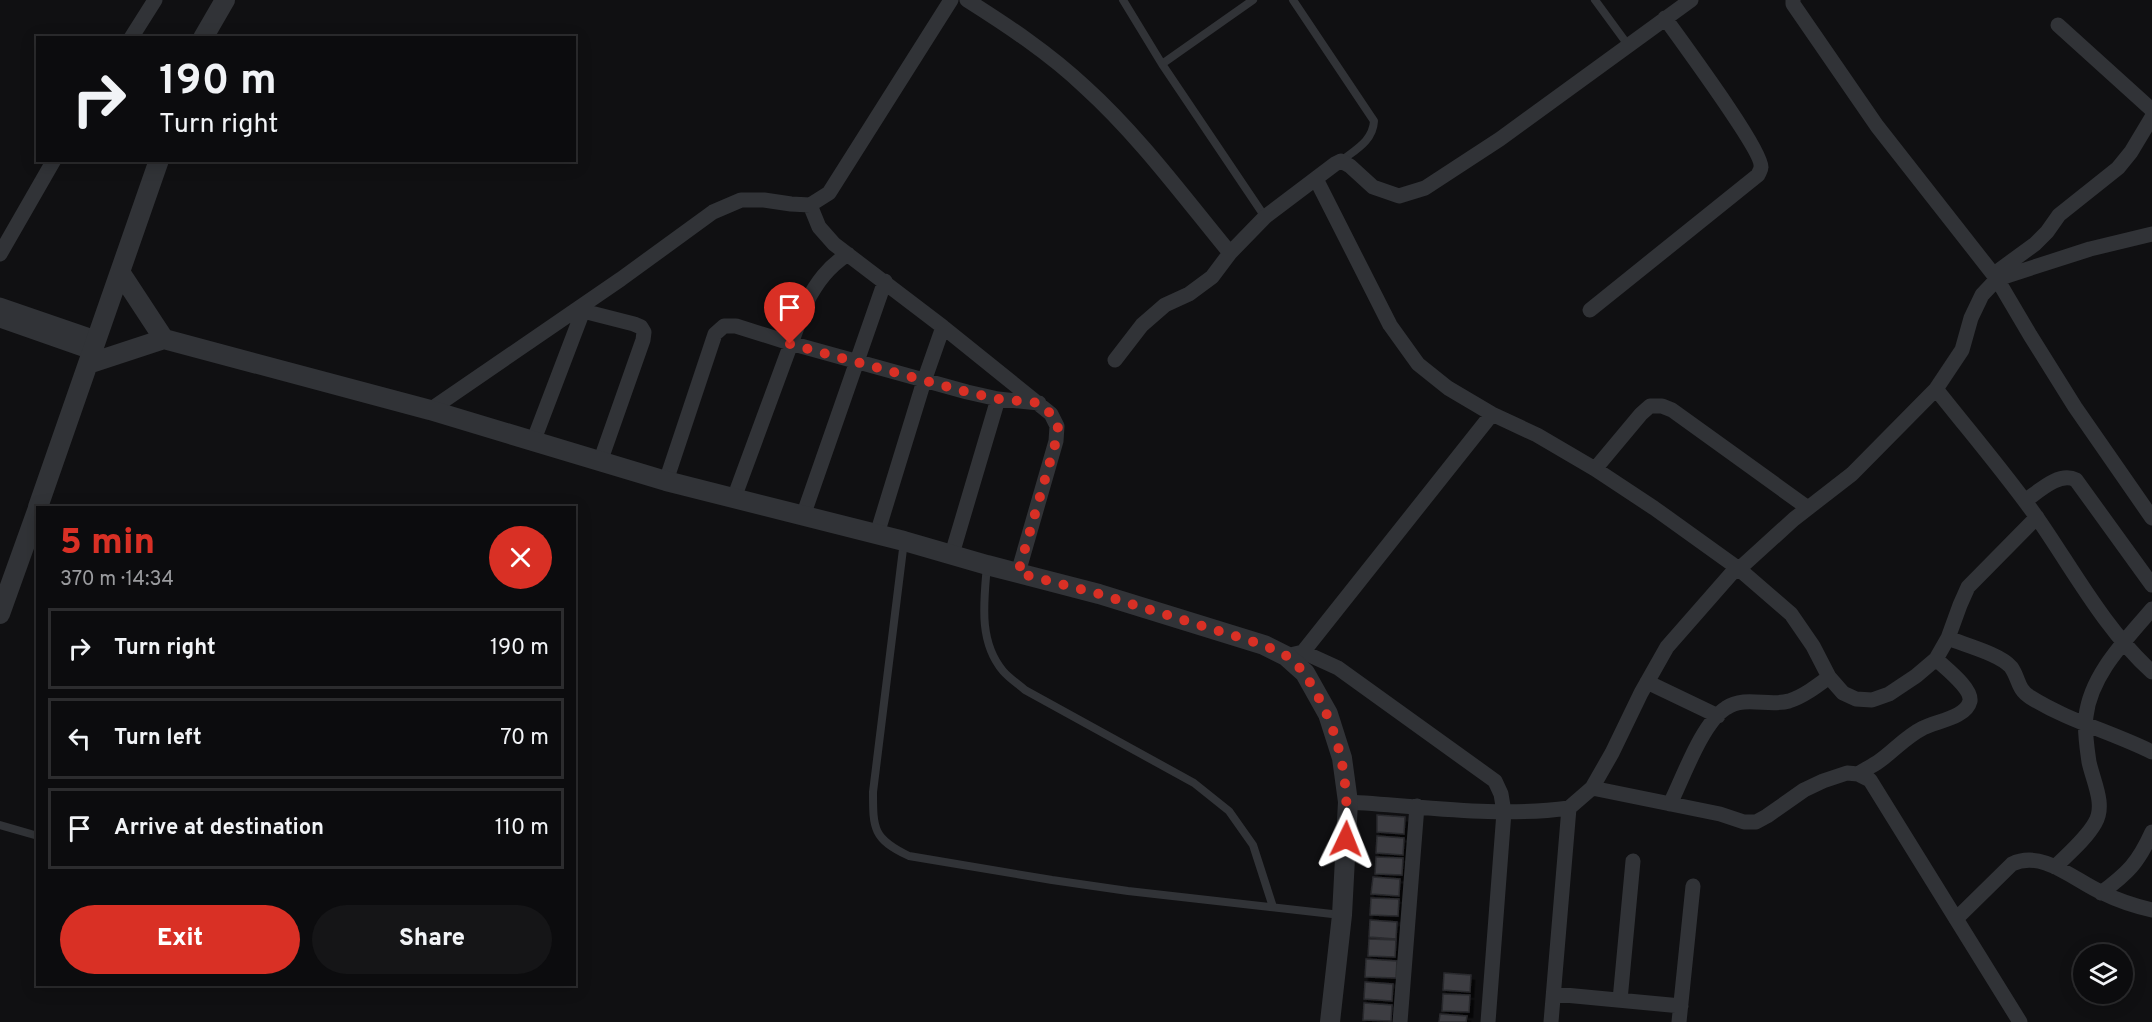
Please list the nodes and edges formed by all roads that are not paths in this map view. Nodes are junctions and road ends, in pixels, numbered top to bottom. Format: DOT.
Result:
graph roads {
  1 [pos="155,0"];
  2 [pos="225,0"];
  3 [pos="951,0"];
  4 [pos="967,0"];
  5 [pos="1123,0"];
  6 [pos="1253,0"];
  7 [pos="1305,0"];
  8 [pos="1594,0"];
  9 [pos="1691,0"];
  10 [pos="1793,0"];
  11 [pos="1295,3"];
  12 [pos="1665,18"];
  13 [pos="2058,25"];
  14 [pos="132,36"];
  15 [pos="204,36"];
  16 [pos="1628,45"];
  17 [pos="1162,64"];
  18 [pos="2152,110"];
  19 [pos="2152,117"];
  20 [pos="53,162"];
  21 [pos="158,162"];
  22 [pos="1341,162"];
  23 [pos="1316,179"];
  24 [pos="810,205"];
  25 [pos="1265,217"];
  26 [pos="2152,234"];
  27 [pos="1230,253"];
  28 [pos="0,254"];
  29 [pos="848,254"];
  30 [pos="120,272"];
  31 [pos="1995,276"];
  32 [pos="885,281"];
  33 [pos="0,305"];
  34 [pos="584,307"];
  35 [pos="1590,310"];
  36 [pos="0,320"];
  37 [pos="944,327"];
  38 [pos="164,339"];
  39 [pos="790,344"];
  40 [pos="92,351"];
  41 [pos="1115,360"];
  42 [pos="857,362"];
  43 [pos="924,381"];
  44 [pos="1936,389"];
  45 [pos="998,399"];
  46 [pos="1039,403"];
  47 [pos="430,410"];
  48 [pos="1492,414"];
  49 [pos="533,442"];
  50 [pos="600,462"];
  51 [pos="1595,469"];
  52 [pos="666,481"];
  53 [pos="734,498"];
  54 [pos="2025,501"];
  55 [pos="39,506"];
  56 [pos="1808,508"];
  57 [pos="36,514"];
  58 [pos="803,516"];
  59 [pos="2037,518"];
  60 [pos="2152,518"];
  61 [pos="877,534"];
  62 [pos="904,541"];
  63 [pos="952,554"];
  64 [pos="987,565"];
  65 [pos="1739,569"];
  66 [pos="1018,573"];
  67 [pos="2152,585"];
  68 [pos="2152,609"];
  69 [pos="0,614"];
  70 [pos="1948,638"];
  71 [pos="2122,644"];
  72 [pos="1295,654"];
  73 [pos="1936,659"];
  74 [pos="2152,672"];
  75 [pos="1829,677"];
  76 [pos="1647,682"];
  77 [pos="1718,716"];
  78 [pos="2086,725"];
  79 [pos="2152,752"];
  80 [pos="1858,774"];
  81 [pos="1592,788"];
  82 [pos="1348,802"];
  83 [pos="1670,804"];
  84 [pos="1417,806"];
  85 [pos="1569,808"];
  86 [pos="1504,812"];
  87 [pos="0,825"];
  88 [pos="2152,832"];
  89 [pos="36,835"];
  90 [pos="1633,861"];
  91 [pos="2055,867"];
  92 [pos="1693,886"];
  93 [pos="2102,893"];
  94 [pos="1273,907"];
  95 [pos="2152,910"];
  96 [pos="1342,915"];
  97 [pos="1956,919"];
  98 [pos="1554,994"];
  99 [pos="1620,1000"];
  100 [pos="1681,1006"];
  101 [pos="1330,1022"];
  102 [pos="1400,1022"];
  103 [pos="1488,1022"];
  104 [pos="1551,1022"];
  105 [pos="1679,1022"];
  106 [pos="2019,1022"];
  1 -- 14 [label="street"];
  2 -- 15 [label="street"];
  3 -- 24 [label="street"];
  4 -- 27 [label="street"];
  5 -- 17 [label="lane"];
  6 -- 17 [label="lane"];
  7 -- 11 [label="lane"];
  8 -- 16 [label="lane"];
  9 -- 12 [label="street"];
  10 -- 31 [label="street"];
  11 -- 22 [label="lane"];
  12 -- 16 [label="street"];
  12 -- 35 [label="street"];
  13 -- 18 [label="street"];
  16 -- 22 [label="street"];
  17 -- 25 [label="lane"];
  19 -- 31 [label="street"];
  20 -- 28 [label="street"];
  21 -- 30 [label="street"];
  22 -- 23 [label="street"];
  23 -- 25 [label="street"];
  23 -- 48 [label="street"];
  24 -- 29 [label="street"];
  24 -- 34 [label="street"];
  25 -- 27 [label="street"];
  26 -- 31 [label="street"];
  27 -- 41 [label="street"];
  29 -- 32 [label="street"];
  29 -- 39 [label="street"];
  30 -- 38 [label="street"];
  30 -- 40 [label="street"];
  31 -- 44 [label="street"];
  31 -- 60 [label="street"];
  32 -- 37 [label="street"];
  32 -- 42 [label="street"];
  33 -- 40 [label="street"];
  34 -- 47 [label="street"];
  34 -- 49 [label="street"];
  34 -- 50 [label="street"];
  36 -- 40 [label="street"];
  37 -- 43 [label="street"];
  37 -- 46 [label="street"];
  38 -- 40 [label="street"];
  38 -- 47 [label="street"];
  39 -- 42 [label="street"];
  39 -- 52 [label="street"];
  39 -- 53 [label="street"];
  40 -- 55 [label="street"];
  42 -- 43 [label="street"];
  42 -- 58 [label="street"];
  43 -- 45 [label="street"];
  43 -- 61 [label="street"];
  44 -- 54 [label="street"];
  44 -- 56 [label="street"];
  45 -- 46 [label="street"];
  45 -- 63 [label="street"];
  46 -- 66 [label="street"];
  47 -- 49 [label="street"];
  48 -- 51 [label="street"];
  48 -- 72 [label="street"];
  49 -- 50 [label="street"];
  50 -- 52 [label="street"];
  51 -- 56 [label="street"];
  51 -- 65 [label="street"];
  52 -- 53 [label="street"];
  53 -- 58 [label="street"];
  54 -- 59 [label="street"];
  54 -- 67 [label="street"];
  56 -- 65 [label="street"];
  57 -- 69 [label="street"];
  58 -- 61 [label="street"];
  59 -- 70 [label="street"];
  59 -- 71 [label="street"];
  61 -- 62 [label="street"];
  62 -- 63 [label="street"];
  62 -- 94 [label="lane"];
  63 -- 64 [label="street"];
  64 -- 66 [label="street"];
  64 -- 94 [label="lane"];
  65 -- 75 [label="street"];
  65 -- 76 [label="street"];
  66 -- 72 [label="street"];
  68 -- 71 [label="street"];
  70 -- 73 [label="street"];
  70 -- 78 [label="street"];
  71 -- 74 [label="street"];
  71 -- 78 [label="street"];
  72 -- 82 [label="street"];
  72 -- 86 [label="street"];
  73 -- 75 [label="street"];
  73 -- 80 [label="street"];
  75 -- 77 [label="street"];
  76 -- 77 [label="street"];
  76 -- 81 [label="street"];
  77 -- 83 [label="street"];
  78 -- 79 [label="street"];
  78 -- 91 [label="street"];
  80 -- 83 [label="street"];
  80 -- 97 [label="street"];
  81 -- 83 [label="street"];
  81 -- 85 [label="street"];
  82 -- 84 [label="street"];
  82 -- 96 [label="street"];
  84 -- 86 [label="street"];
  84 -- 102 [label="street"];
  85 -- 86 [label="street"];
  85 -- 98 [label="street"];
  86 -- 103 [label="street"];
  87 -- 89 [label="lane"];
  88 -- 93 [label="street"];
  90 -- 99 [label="street"];
  91 -- 93 [label="street"];
  91 -- 97 [label="street"];
  92 -- 100 [label="street"];
  93 -- 95 [label="street"];
  94 -- 96 [label="lane"];
  96 -- 101 [label="street"];
  97 -- 106 [label="street"];
  98 -- 99 [label="street"];
  98 -- 104 [label="street"];
  99 -- 100 [label="street"];
  100 -- 105 [label="street"];
}
